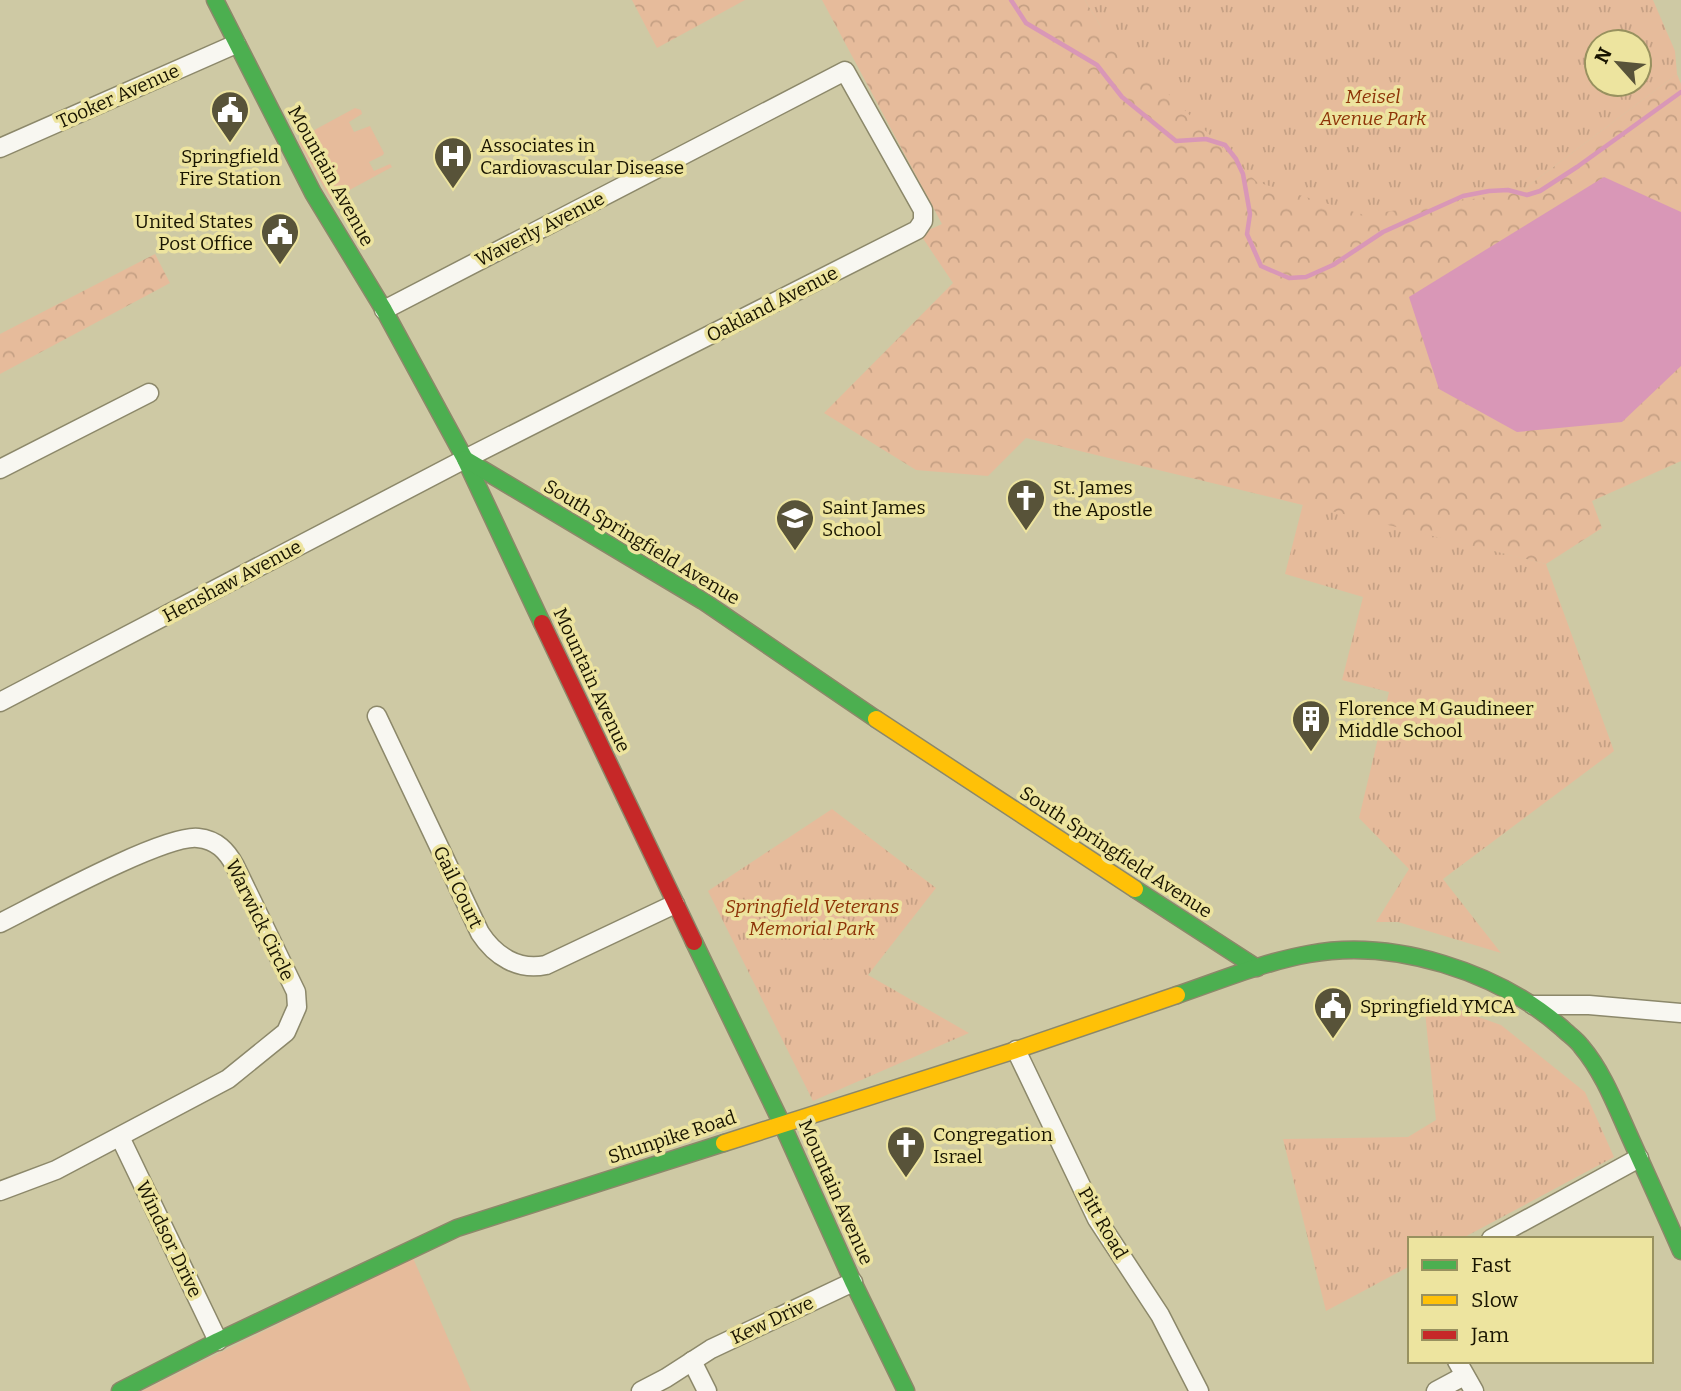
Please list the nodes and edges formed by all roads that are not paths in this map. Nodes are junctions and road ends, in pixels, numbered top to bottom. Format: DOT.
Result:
graph roads {
  1 [pos="223,3"];
  2 [pos="236,44"];
  3 [pos="845,71"];
  4 [pos="0,148"];
  5 [pos="384,310"];
  6 [pos="149,393"];
  7 [pos="465,459"];
  8 [pos="0,469"];
  9 [pos="0,702"];
  10 [pos="377,716"];
  11 [pos="675,904"];
  12 [pos="0,923"];
  13 [pos="1257,968"];
  14 [pos="1533,1005"];
  15 [pos="1681,1013"];
  16 [pos="1016,1050"];
  17 [pos="782,1124"];
  18 [pos="120,1136"];
  19 [pos="1639,1158"];
  20 [pos="0,1191"];
  21 [pos="1495,1237"];
  22 [pos="1681,1251"];
  23 [pos="853,1282"];
  24 [pos="218,1341"];
  25 [pos="692,1361"];
  26 [pos="1461,1368"];
  27 [pos="120,1391"];
  28 [pos="641,1391"];
  29 [pos="707,1391"];
  30 [pos="906,1391"];
  31 [pos="1199,1391"];
  32 [pos="1436,1391"];
  33 [pos="1474,1391"];
  1 -- 2 [label="street, Mountain Avenue"];
  2 -- 4 [label="street, Tooker Avenue"];
  2 -- 5 [label="street, Mountain Avenue"];
  3 -- 5 [label="street, Waverly Avenue"];
  3 -- 7 [label="street, Oakland Avenue"];
  5 -- 7 [label="street, Mountain Avenue"];
  6 -- 8 [label="street"];
  7 -- 9 [label="street, Henshaw Avenue"];
  7 -- 11 [label="street, Mountain Avenue"];
  7 -- 13 [label="street, South Springfield Avenue"];
  10 -- 11 [label="street, Gail Court"];
  11 -- 17 [label="street, Mountain Avenue"];
  12 -- 18 [label="street, Warwick Circle"];
  13 -- 14 [label="street"];
  13 -- 16 [label="street, Shunpike Road"];
  14 -- 15 [label="street"];
  14 -- 19 [label="street"];
  16 -- 17 [label="street, Shunpike Road"];
  16 -- 31 [label="street, Pitt Road"];
  17 -- 23 [label="street, Mountain Avenue"];
  17 -- 24 [label="street, Shunpike Road"];
  18 -- 20 [label="street, Warwick Circle"];
  18 -- 24 [label="street, Windsor Drive"];
  19 -- 21 [label="street"];
  19 -- 22 [label="street"];
  23 -- 25 [label="street, Kew Drive"];
  23 -- 30 [label="street, Mountain Avenue"];
  24 -- 27 [label="street, Shunpike Road"];
  25 -- 28 [label="street, Kew Drive"];
  25 -- 29 [label="street"];
  26 -- 32 [label="street"];
  26 -- 33 [label="street"];
}
